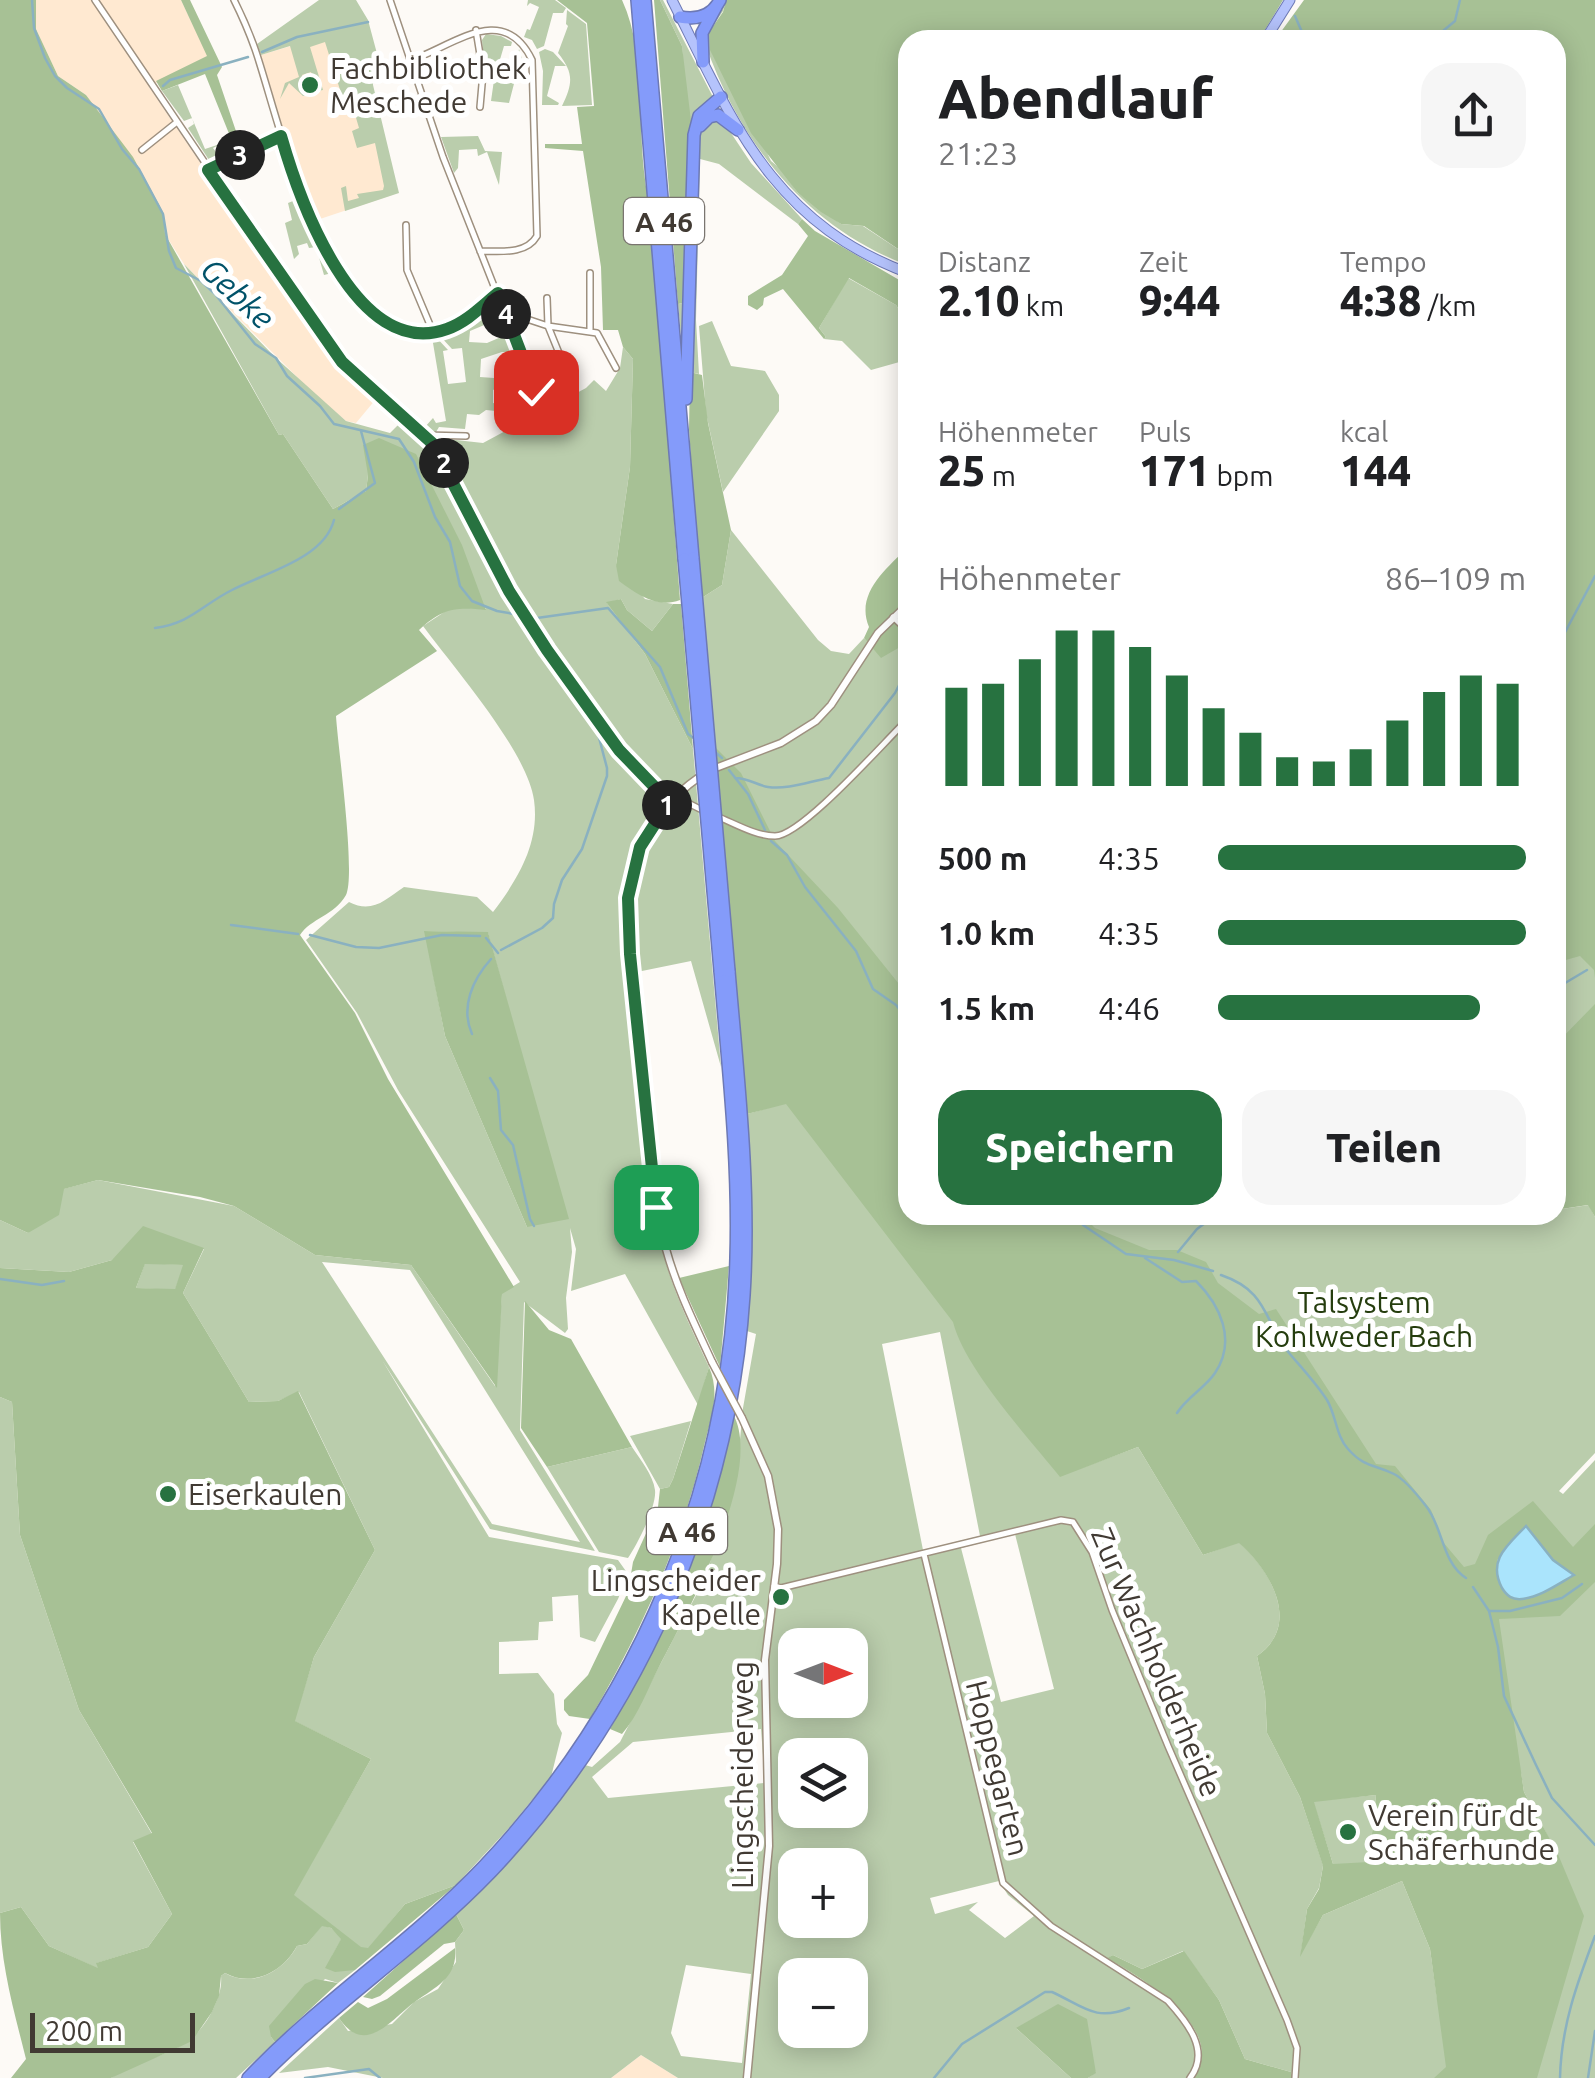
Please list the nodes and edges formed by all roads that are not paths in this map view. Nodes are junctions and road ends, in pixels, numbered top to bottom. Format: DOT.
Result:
graph roads {
  1 [pos="94,0"];
  2 [pos="245,0"];
  3 [pos="390,0"];
  4 [pos="627,0"];
  5 [pos="636,0"];
  6 [pos="646,0"];
  7 [pos="672,0"];
  8 [pos="1290,0"];
  9 [pos="235,2"];
  10 [pos="718,4"];
  11 [pos="680,16"];
  12 [pos="476,30"];
  13 [pos="1271,30"];
  14 [pos="409,61"];
  15 [pos="703,62"];
  16 [pos="721,97"];
  17 [pos="480,107"];
  18 [pos="646,110"];
  19 [pos="177,122"];
  20 [pos="738,130"];
  21 [pos="281,136"];
  22 [pos="142,150"];
  23 [pos="692,154"];
  24 [pos="208,170"];
  25 [pos="406,225"];
  26 [pos="480,251"];
  27 [pos="890,266"];
  28 [pos="898,269"];
  29 [pos="590,273"];
  30 [pos="898,273"];
  31 [pos="498,293"];
  32 [pos="547,298"];
  33 [pos="506,312"];
  34 [pos="548,326"];
  35 [pos="433,332"];
  36 [pos="590,332"];
  37 [pos="563,363"];
  38 [pos="616,368"];
  39 [pos="543,410"];
  40 [pos="425,436"];
  41 [pos="466,436"];
  42 [pos="683,443"];
  43 [pos="689,559"];
  44 [pos="898,613"];
  45 [pos="893,617"];
  46 [pos="898,622"];
  47 [pos="898,729"];
  48 [pos="682,800"];
  49 [pos="669,802"];
  50 [pos="724,971"];
  51 [pos="924,1554"];
  52 [pos="774,1586"];
  53 [pos="248,2078"];
  54 [pos="260,2078"];
  55 [pos="747,2078"];
  56 [pos="1190,2078"];
  57 [pos="1295,2078"];
  1 -- 19 [label="street"];
  2 -- 9 [label="street"];
  3 -- 14 [label="street"];
  4 -- 18 [label="highway"];
  5 -- 18 [label="highway, A 46"];
  6 -- 42 [label="highway, A 46"];
  7 -- 11 [label="main road"];
  8 -- 13 [label="main road"];
  9 -- 21 [label="street"];
  10 -- 11 [label="highway"];
  10 -- 15 [label="highway"];
  11 -- 15 [label="main road"];
  12 -- 14 [label="street"];
  12 -- 17 [label="street"];
  12 -- 26 [label="street"];
  14 -- 26 [label="street"];
  15 -- 16 [label="main road"];
  16 -- 20 [label="main road"];
  16 -- 23 [label="highway"];
  18 -- 43 [label="highway, A 46"];
  19 -- 22 [label="street"];
  19 -- 24 [label="street"];
  20 -- 23 [label="highway"];
  20 -- 27 [label="main road"];
  21 -- 24 [label="street"];
  21 -- 35 [label="street"];
  23 -- 42 [label="highway"];
  24 -- 40 [label="street"];
  25 -- 35 [label="street"];
  26 -- 31 [label="street"];
  27 -- 28 [label="main road"];
  27 -- 30 [label="main road"];
  29 -- 36 [label="street"];
  31 -- 33 [label="street"];
  31 -- 35 [label="street"];
  32 -- 34 [label="street"];
  33 -- 34 [label="street"];
  33 -- 39 [label="street"];
  34 -- 36 [label="street"];
  34 -- 37 [label="street"];
  36 -- 38 [label="street"];
  40 -- 41 [label="street"];
  40 -- 49 [label="street"];
  42 -- 43 [label="highway, A 46"];
  43 -- 50 [label="highway, A 46, bridge"];
  44 -- 45 [label="street"];
  45 -- 46 [label="street"];
  45 -- 49 [label="street"];
  47 -- 48 [label="street"];
  49 -- 52 [label="street, Lingscheiderweg, bridge"];
  50 -- 53 [label="highway, A 46"];
  50 -- 54 [label="highway, A 46"];
  51 -- 52 [label="street, Zur Wachholderheide"];
  51 -- 56 [label="street, Hoppegarten"];
  51 -- 57 [label="street, Zur Wachholderheide"];
  52 -- 55 [label="street, Lingscheiderweg"];
}
